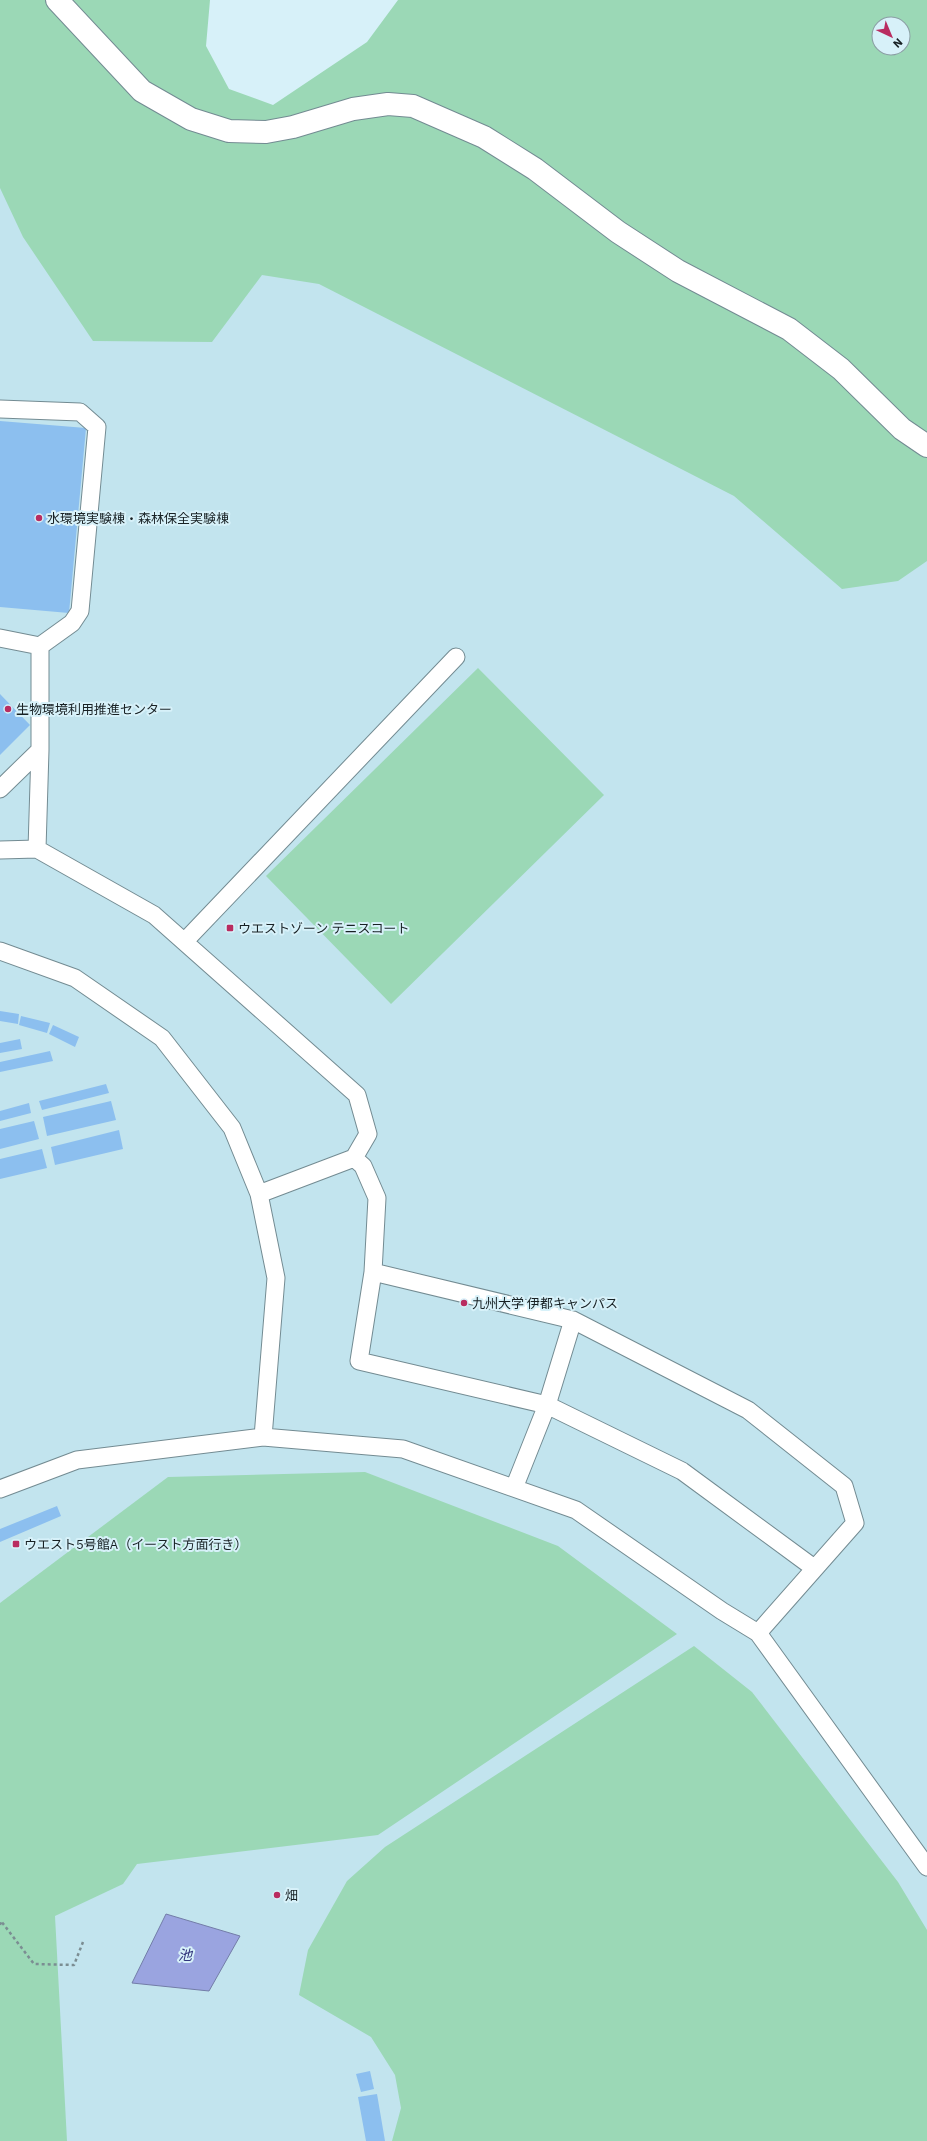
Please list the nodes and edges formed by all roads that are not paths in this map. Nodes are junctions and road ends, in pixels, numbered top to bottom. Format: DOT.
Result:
graph roads {
  1 [pos="57,0"];
  2 [pos="0,409"];
  3 [pos="927,446"];
  4 [pos="0,638"];
  5 [pos="40,646"];
  6 [pos="456,657"];
  7 [pos="40,750"];
  8 [pos="0,789"];
  9 [pos="37,849"];
  10 [pos="0,850"];
  11 [pos="185,941"];
  12 [pos="0,951"];
  13 [pos="354,1158"];
  14 [pos="259,1194"];
  15 [pos="373,1272"];
  16 [pos="573,1320"];
  17 [pos="547,1405"];
  18 [pos="263,1437"];
  19 [pos="514,1488"];
  20 [pos="0,1489"];
  21 [pos="814,1568"];
  22 [pos="758,1633"];
  23 [pos="927,1867"];
  1 -- 3 [label="street"];
  2 -- 5 [label="lane"];
  4 -- 5 [label="lane"];
  5 -- 7 [label="lane"];
  6 -- 11 [label="lane"];
  7 -- 8 [label="lane"];
  7 -- 9 [label="lane"];
  9 -- 10 [label="lane"];
  9 -- 11 [label="lane"];
  11 -- 13 [label="lane"];
  12 -- 14 [label="lane"];
  13 -- 14 [label="lane"];
  13 -- 15 [label="lane"];
  14 -- 18 [label="lane"];
  15 -- 16 [label="lane"];
  15 -- 17 [label="lane"];
  16 -- 17 [label="lane"];
  16 -- 21 [label="lane"];
  17 -- 19 [label="lane"];
  17 -- 21 [label="lane"];
  18 -- 19 [label="lane"];
  18 -- 20 [label="lane"];
  19 -- 22 [label="lane"];
  21 -- 22 [label="lane"];
  22 -- 23 [label="lane"];
}
